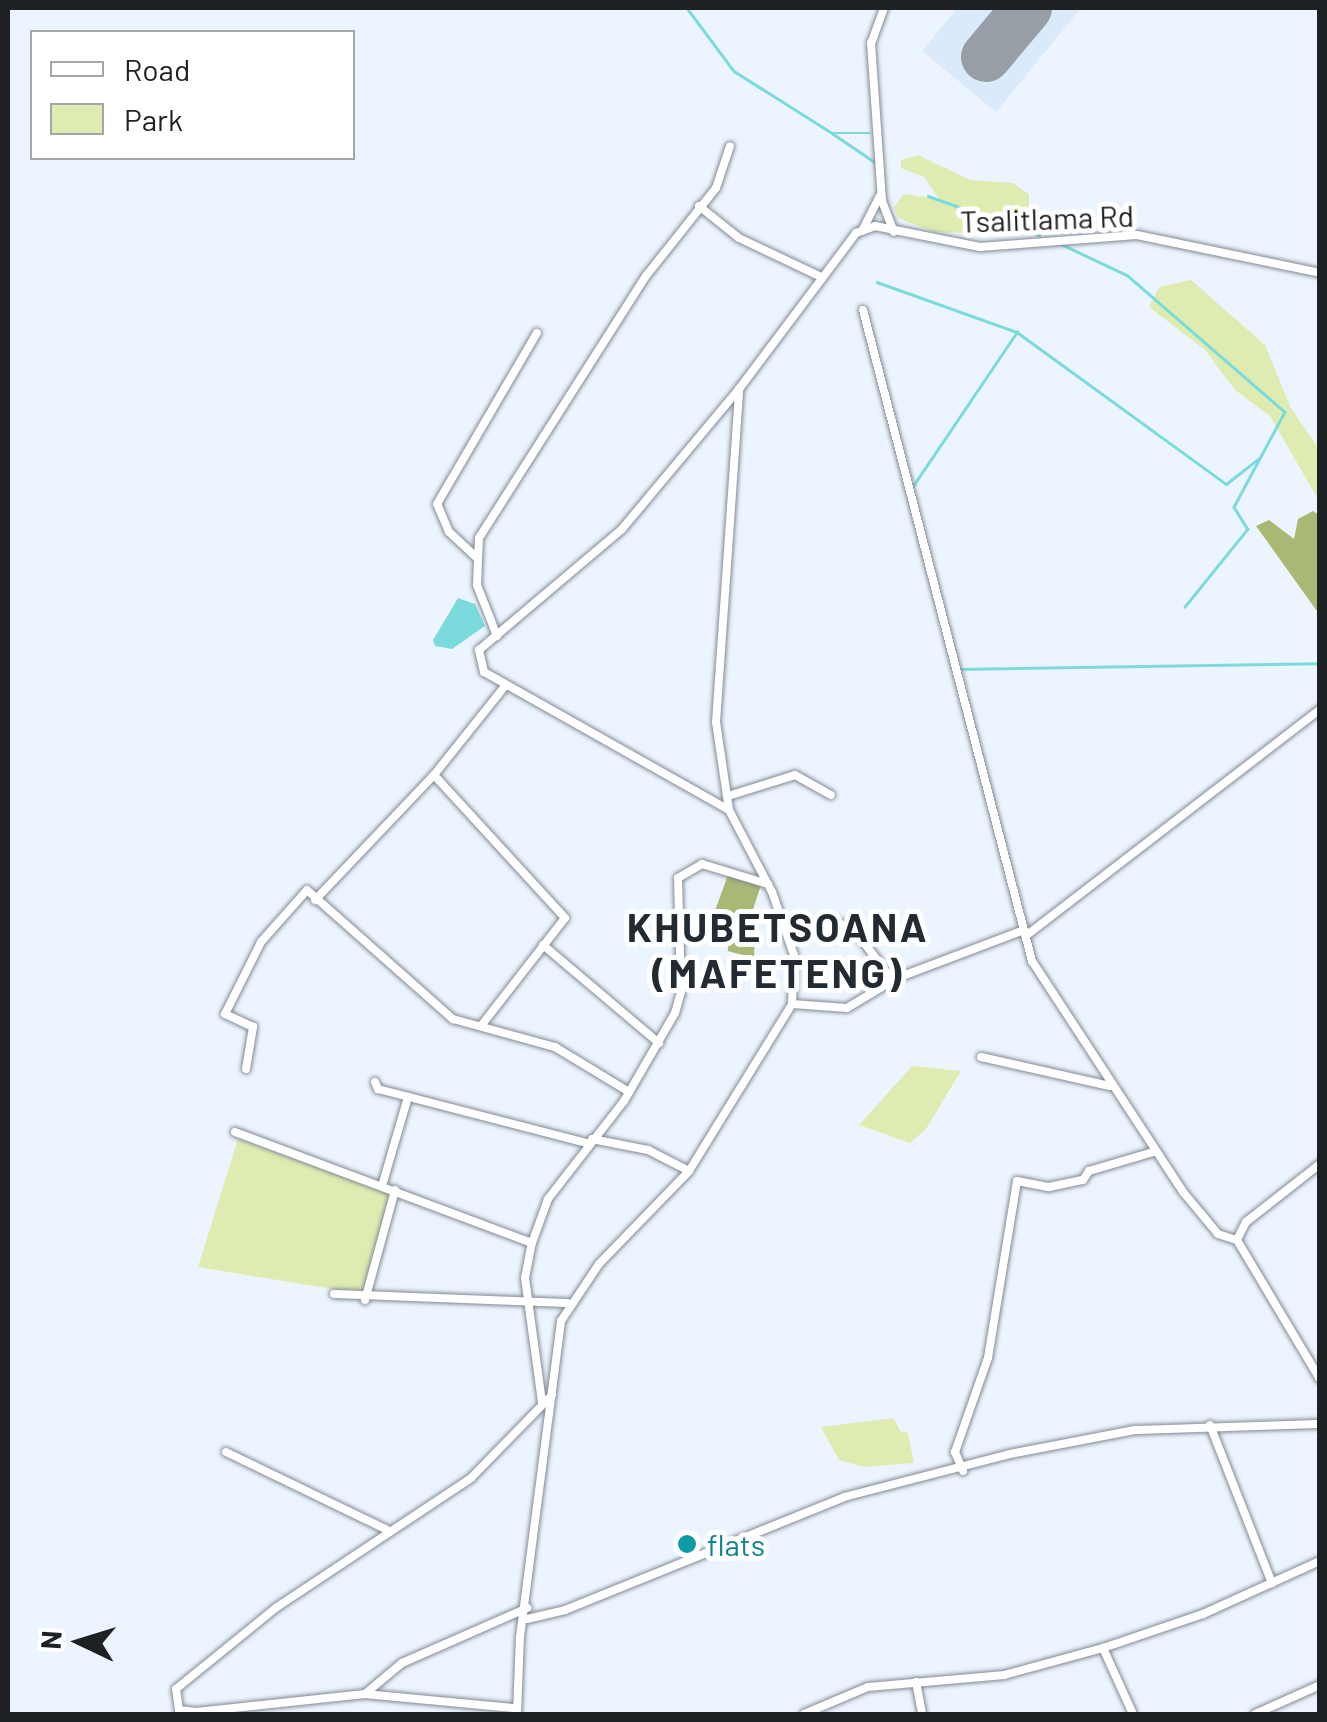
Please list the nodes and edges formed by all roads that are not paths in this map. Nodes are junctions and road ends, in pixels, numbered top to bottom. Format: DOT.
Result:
graph roads {
  1 [pos="884,8"];
  2 [pos="730,146"];
  3 [pos="700,206"];
  4 [pos="879,219"];
  5 [pos="1320,273"];
  6 [pos="819,276"];
  7 [pos="863,310"];
  8 [pos="537,334"];
  9 [pos="739,389"];
  10 [pos="476,557"];
  11 [pos="497,636"];
  12 [pos="506,686"];
  13 [pos="1320,709"];
  14 [pos="434,775"];
  15 [pos="830,795"];
  16 [pos="728,796"];
  17 [pos="730,810"];
  18 [pos="768,884"];
  19 [pos="316,900"];
  20 [pos="831,918"];
  21 [pos="1026,932"];
  22 [pos="543,945"];
  23 [pos="892,980"];
  24 [pos="792,1004"];
  25 [pos="482,1026"];
  26 [pos="660,1043"];
  27 [pos="981,1057"];
  28 [pos="246,1070"];
  29 [pos="375,1082"];
  30 [pos="1110,1086"];
  31 [pos="629,1092"];
  32 [pos="408,1097"];
  33 [pos="235,1132"];
  34 [pos="590,1141"];
  35 [pos="1153,1152"];
  36 [pos="1320,1164"];
  37 [pos="689,1171"];
  38 [pos="382,1186"];
  39 [pos="395,1190"];
  40 [pos="1237,1240"];
  41 [pos="532,1243"];
  42 [pos="334,1294"];
  43 [pos="365,1300"];
  44 [pos="526,1301"];
  45 [pos="568,1303"];
  46 [pos="1320,1380"];
  47 [pos="552,1395"];
  48 [pos="542,1402"];
  49 [pos="1320,1424"];
  50 [pos="1210,1425"];
  51 [pos="226,1452"];
  52 [pos="964,1471"];
  53 [pos="387,1530"];
  54 [pos="1320,1561"];
  55 [pos="1272,1583"];
  56 [pos="527,1608"];
  57 [pos="527,1619"];
  58 [pos="1103,1648"];
  59 [pos="916,1682"];
  60 [pos="1320,1684"];
  61 [pos="364,1694"];
  62 [pos="840,1703"];
  63 [pos="515,1711"];
  64 [pos="196,1713"];
  65 [pos="804,1714"];
  66 [pos="834,1714"];
  67 [pos="922,1714"];
  68 [pos="1133,1714"];
  69 [pos="1255,1714"];
  1 -- 4 [label="street"];
  2 -- 3 [label="street"];
  3 -- 6 [label="street"];
  3 -- 10 [label="street"];
  4 -- 5 [label="street, Tsalitlama Rd"];
  4 -- 6 [label="street"];
  6 -- 9 [label="street"];
  7 -- 21 [label="street"];
  8 -- 10 [label="street"];
  9 -- 11 [label="street"];
  9 -- 16 [label="street"];
  10 -- 11 [label="street"];
  11 -- 12 [label="street"];
  12 -- 14 [label="street"];
  12 -- 17 [label="street"];
  13 -- 21 [label="street"];
  14 -- 19 [label="street"];
  14 -- 22 [label="street"];
  15 -- 16 [label="street"];
  16 -- 17 [label="street"];
  17 -- 18 [label="street"];
  18 -- 24 [label="street"];
  18 -- 26 [label="street"];
  19 -- 25 [label="street"];
  19 -- 28 [label="street"];
  20 -- 23 [label="street"];
  21 -- 23 [label="street"];
  21 -- 30 [label="street"];
  22 -- 25 [label="street"];
  22 -- 26 [label="street"];
  23 -- 24 [label="street"];
  24 -- 37 [label="street"];
  25 -- 31 [label="street"];
  26 -- 31 [label="street"];
  27 -- 30 [label="street"];
  29 -- 32 [label="street"];
  30 -- 35 [label="street"];
  31 -- 34 [label="street"];
  32 -- 34 [label="street"];
  32 -- 38 [label="street"];
  33 -- 38 [label="street"];
  34 -- 37 [label="street"];
  34 -- 41 [label="street"];
  35 -- 40 [label="street"];
  35 -- 52 [label="street"];
  36 -- 40 [label="street"];
  37 -- 45 [label="street"];
  38 -- 39 [label="street"];
  39 -- 41 [label="street"];
  39 -- 43 [label="street"];
  40 -- 46 [label="street"];
  41 -- 44 [label="street"];
  42 -- 43 [label="street"];
  43 -- 44 [label="street"];
  44 -- 45 [label="street"];
  44 -- 48 [label="street"];
  45 -- 47 [label="street"];
  47 -- 48 [label="street"];
  47 -- 56 [label="street"];
  48 -- 53 [label="street"];
  49 -- 50 [label="street"];
  50 -- 52 [label="street"];
  50 -- 55 [label="street"];
  51 -- 53 [label="street"];
  52 -- 57 [label="street"];
  53 -- 64 [label="street"];
  54 -- 55 [label="street"];
  55 -- 58 [label="street"];
  56 -- 57 [label="street"];
  56 -- 61 [label="street"];
  57 -- 63 [label="street"];
  58 -- 59 [label="street"];
  58 -- 68 [label="street"];
  59 -- 62 [label="street"];
  59 -- 67 [label="street"];
  60 -- 69 [label="street"];
  61 -- 63 [label="street"];
  61 -- 64 [label="street"];
  62 -- 65 [label="street"];
  62 -- 66 [label="street"];
}
